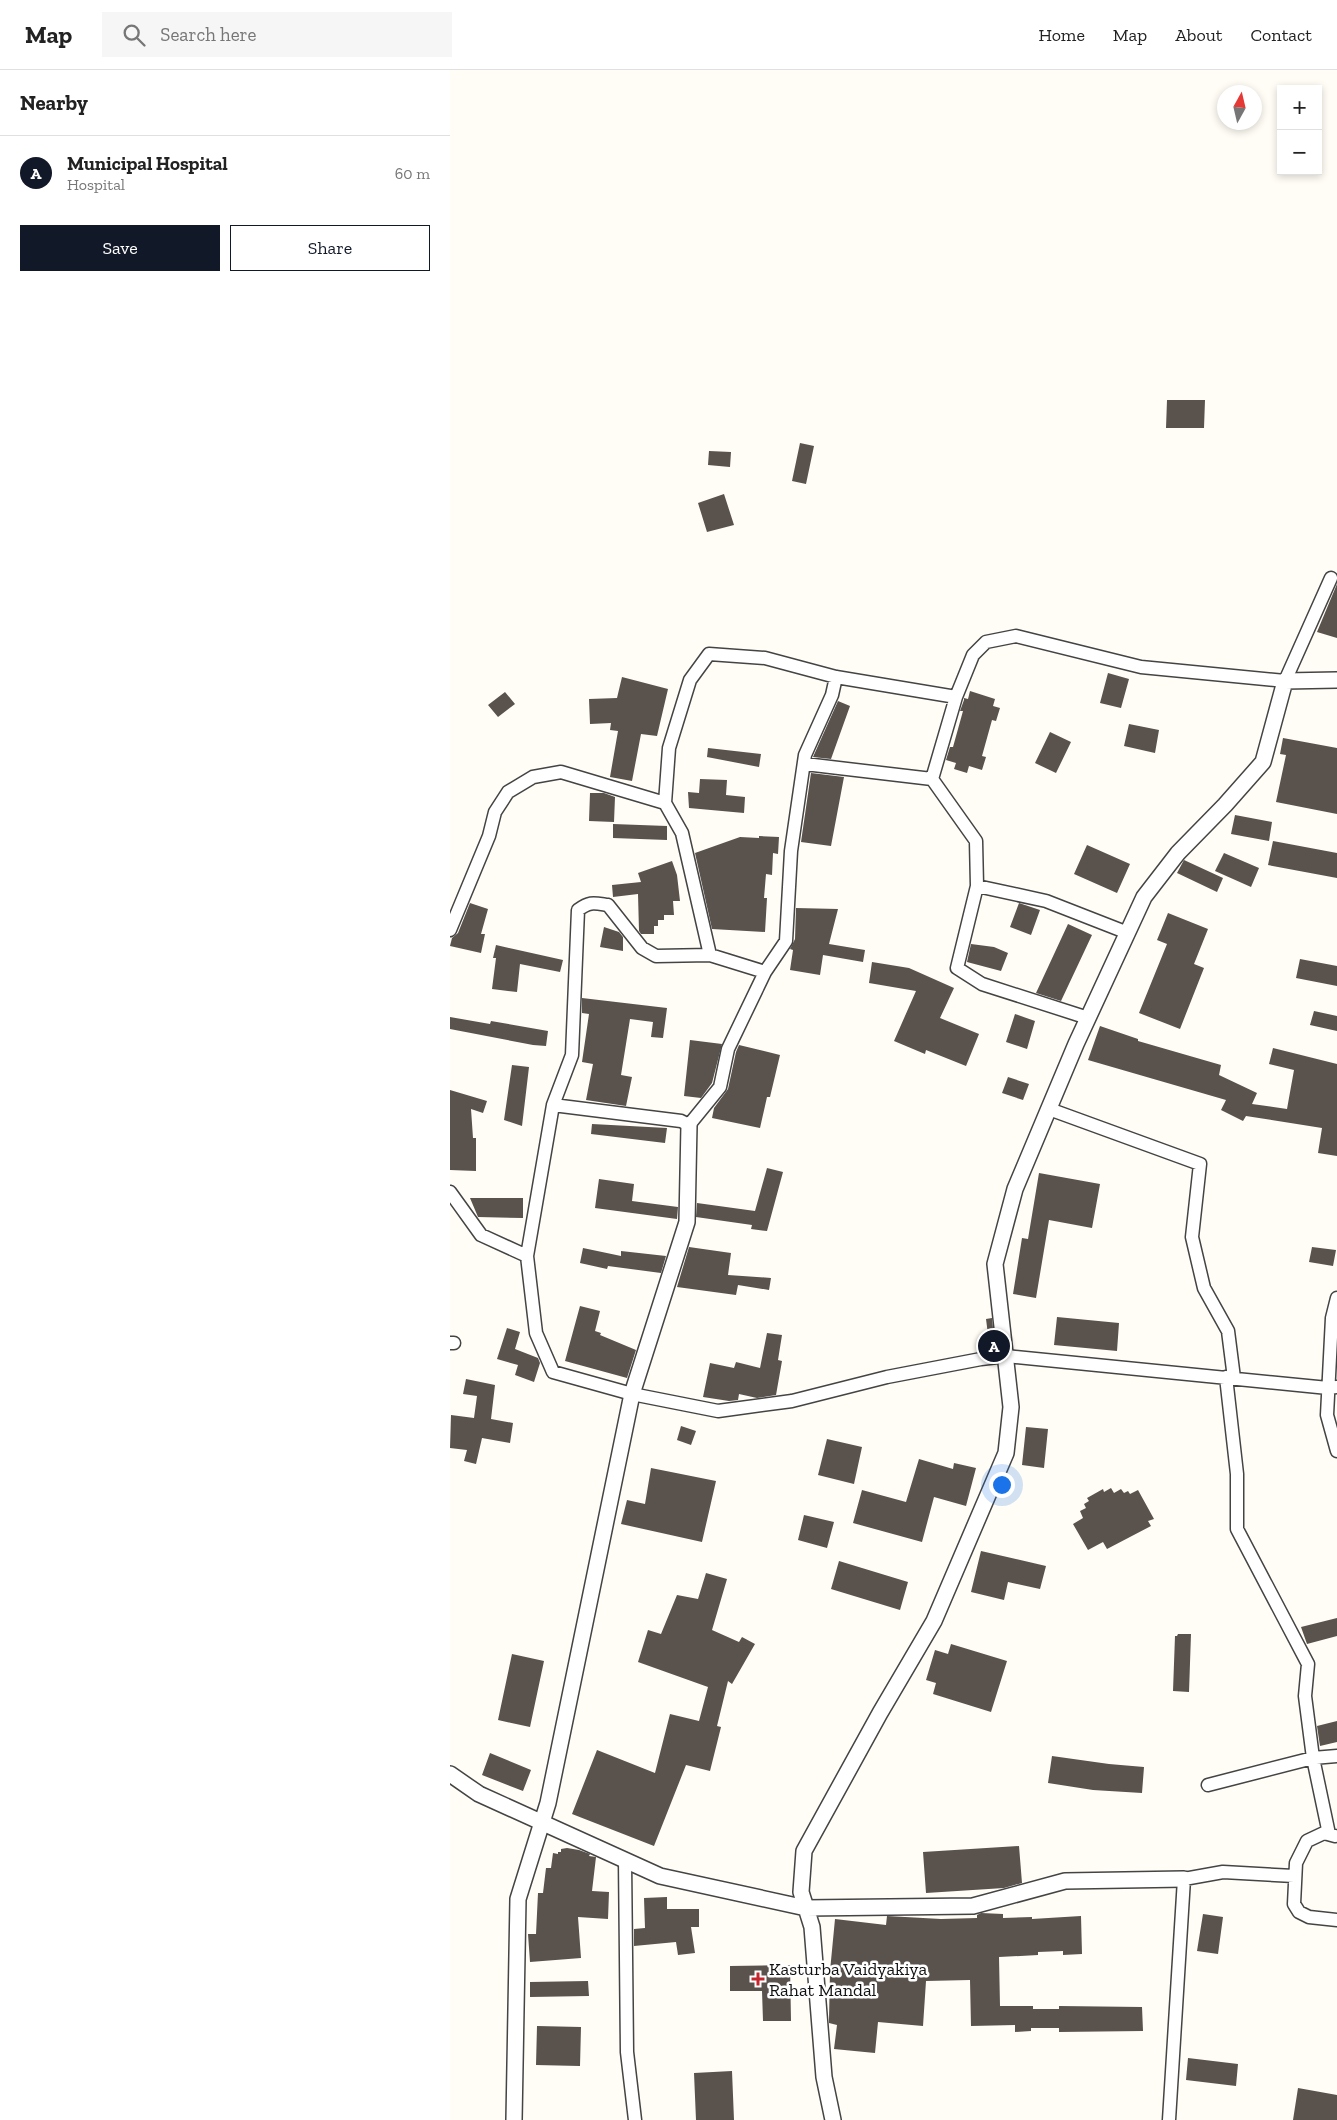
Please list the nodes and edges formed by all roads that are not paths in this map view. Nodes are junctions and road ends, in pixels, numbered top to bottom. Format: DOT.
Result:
graph roads {
  1 [pos="1332,578"];
  2 [pos="836,677"];
  3 [pos="1337,680"];
  4 [pos="1285,681"];
  5 [pos="956,697"];
  6 [pos="805,764"];
  7 [pos="932,779"];
  8 [pos="665,803"];
  9 [pos="978,886"];
  10 [pos="450,930"];
  11 [pos="1128,933"];
  12 [pos="710,955"];
  13 [pos="765,972"];
  14 [pos="1088,1018"];
  15 [pos="553,1105"];
  16 [pos="1049,1109"];
  17 [pos="689,1125"];
  18 [pos="450,1192"];
  19 [pos="527,1256"];
  20 [pos="1337,1298"];
  21 [pos="1006,1356"];
  22 [pos="1230,1378"];
  23 [pos="1333,1388"];
  24 [pos="632,1394"];
  25 [pos="1337,1451"];
  26 [pos="1337,1756"];
  27 [pos="1314,1758"];
  28 [pos="450,1774"];
  29 [pos="1208,1785"];
  30 [pos="542,1821"];
  31 [pos="1333,1835"];
  32 [pos="625,1860"];
  33 [pos="1294,1876"];
  34 [pos="1184,1879"];
  35 [pos="806,1908"];
  36 [pos="1337,1920"];
  37 [pos="514,2120"];
  38 [pos="635,2120"];
  39 [pos="833,2120"];
  40 [pos="1168,2120"];
  1 -- 4 [label="street"];
  2 -- 5 [label="street"];
  2 -- 6 [label="street"];
  2 -- 8 [label="street"];
  3 -- 4 [label="street"];
  4 -- 5 [label="street"];
  4 -- 11 [label="street"];
  5 -- 7 [label="street"];
  6 -- 7 [label="street"];
  6 -- 13 [label="street"];
  7 -- 9 [label="street"];
  8 -- 10 [label="street"];
  8 -- 12 [label="street"];
  9 -- 11 [label="street"];
  9 -- 14 [label="street"];
  11 -- 14 [label="street"];
  12 -- 13 [label="street"];
  12 -- 15 [label="street"];
  13 -- 17 [label="street"];
  14 -- 16 [label="street"];
  15 -- 17 [label="street"];
  15 -- 19 [label="street"];
  16 -- 21 [label="street"];
  16 -- 22 [label="street"];
  17 -- 24 [label="street"];
  18 -- 19 [label="street"];
  19 -- 24 [label="street"];
  20 -- 23 [label="street"];
  21 -- 22 [label="street"];
  21 -- 24 [label="street"];
  21 -- 35 [label="street"];
  22 -- 23 [label="street"];
  22 -- 27 [label="street"];
  23 -- 25 [label="street"];
  24 -- 30 [label="street"];
  26 -- 27 [label="street"];
  27 -- 29 [label="street"];
  27 -- 31 [label="street"];
  28 -- 30 [label="street"];
  30 -- 32 [label="street"];
  30 -- 37 [label="street"];
  31 -- 33 [label="street"];
  32 -- 35 [label="street"];
  32 -- 38 [label="street"];
  33 -- 34 [label="street"];
  33 -- 36 [label="street"];
  34 -- 35 [label="street"];
  34 -- 40 [label="street"];
  35 -- 39 [label="street"];
}
